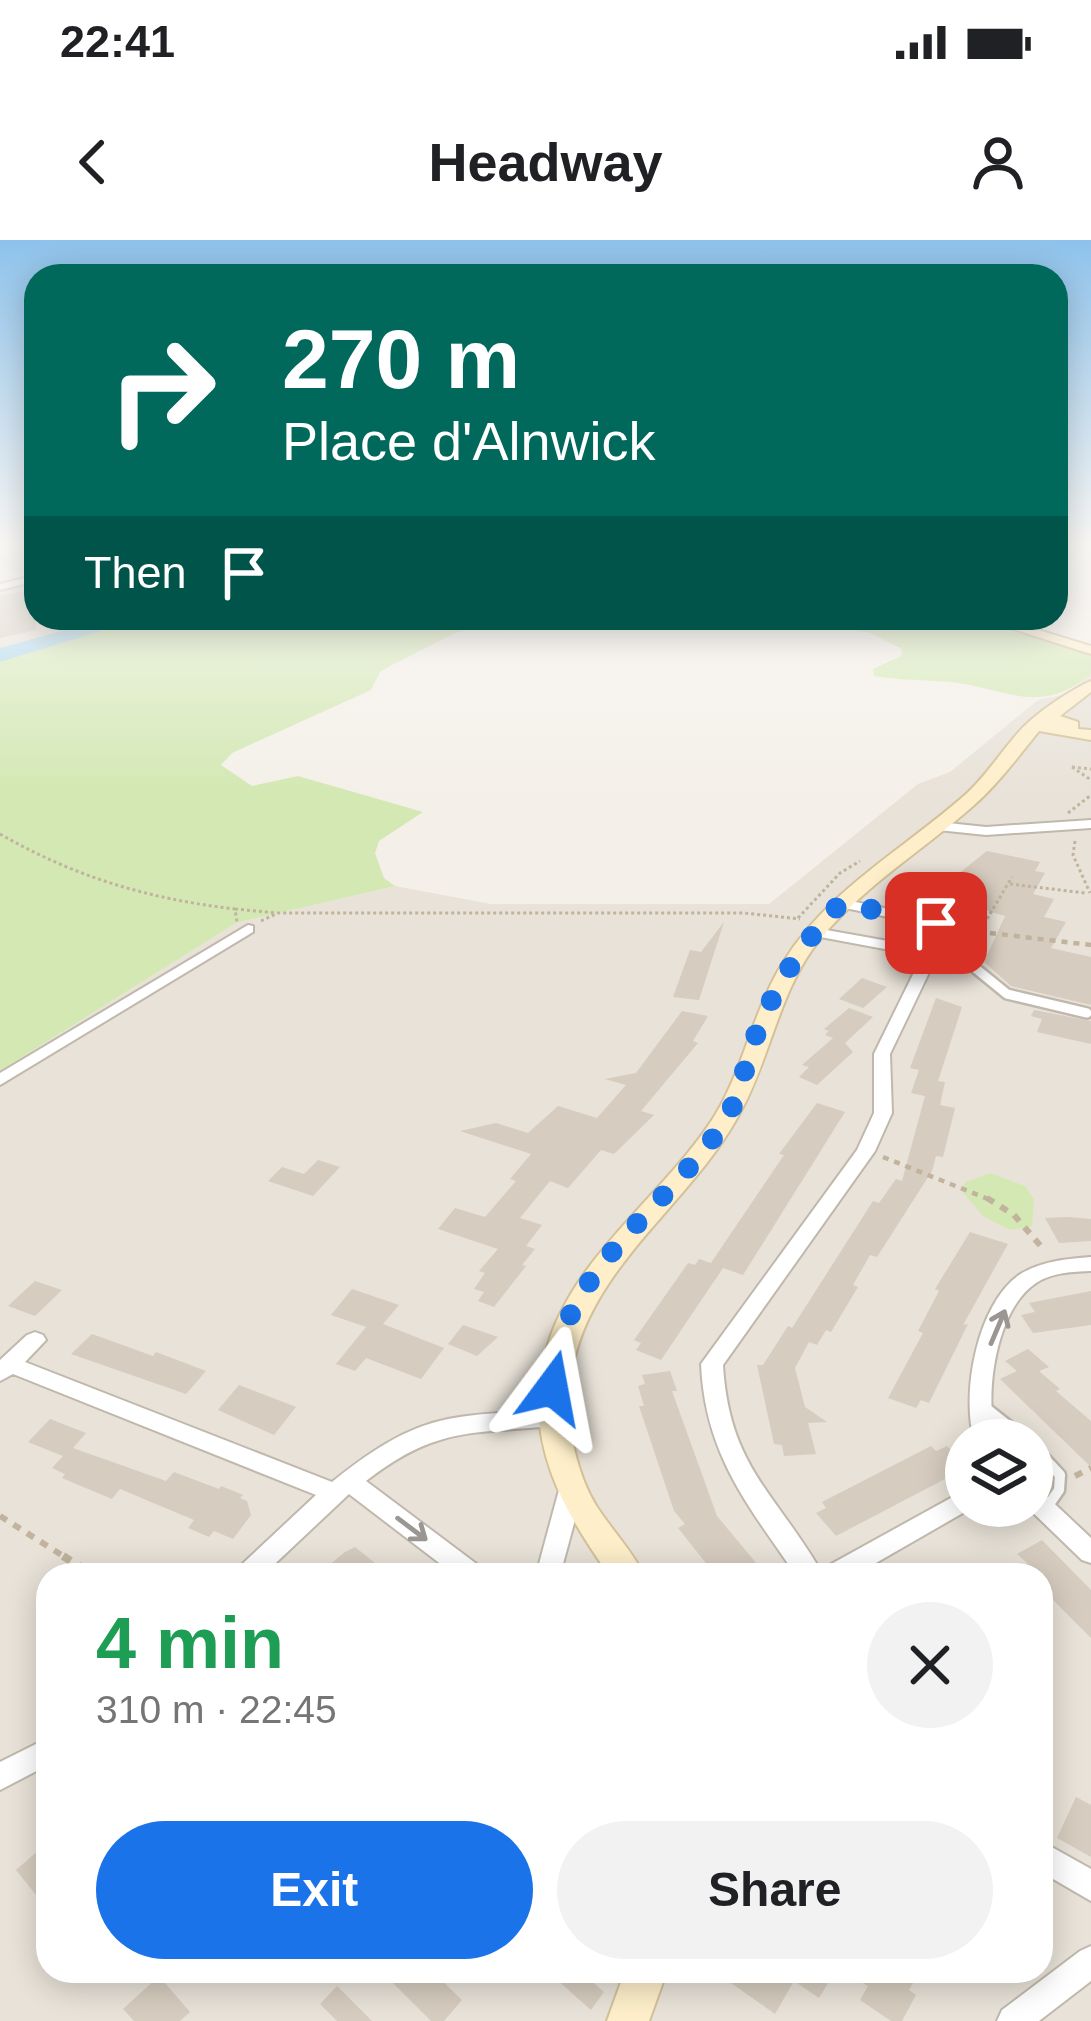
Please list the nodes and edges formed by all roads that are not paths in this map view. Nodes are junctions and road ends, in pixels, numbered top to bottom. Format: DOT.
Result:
graph roads {
  1 [pos="1025,630"];
  2 [pos="1091,650"];
  3 [pos="1091,685"];
  4 [pos="1057,723"];
  5 [pos="1091,733"];
  6 [pos="1091,824"];
  7 [pos="938,826"];
  8 [pos="841,903"];
  9 [pos="811,925"];
  10 [pos="248,929"];
  11 [pos="930,955"];
  12 [pos="964,959"];
  13 [pos="1088,1013"];
  14 [pos="0,1080"];
  15 [pos="1091,1264"];
  16 [pos="35,1340"];
  17 [pos="5,1369"];
  18 [pos="978,1402"];
  19 [pos="552,1418"];
  20 [pos="981,1419"];
  21 [pos="1000,1419"];
  22 [pos="1053,1461"];
  23 [pos="344,1488"];
  24 [pos="571,1490"];
  25 [pos="1053,1496"];
  26 [pos="945,1513"];
  27 [pos="1053,1516"];
  28 [pos="1091,1553"];
  29 [pos="260,1563"];
  30 [pos="455,1563"];
  31 [pos="551,1563"];
  32 [pos="619,1563"];
  33 [pos="798,1563"];
  34 [pos="855,1563"];
  35 [pos="36,1757"];
  36 [pos="0,1777"];
  37 [pos="1053,1862"];
  38 [pos="1091,1886"];
  39 [pos="1091,1962"];
  40 [pos="642,1983"];
  41 [pos="628,2021"];
  42 [pos="1013,2021"];
  1 -- 2 [label="main road"];
  3 -- 4 [label="main road"];
  4 -- 5 [label="main road"];
  4 -- 7 [label="main road"];
  6 -- 7 [label="street"];
  7 -- 8 [label="main road"];
  8 -- 9 [label="main road"];
  8 -- 12 [label="street"];
  9 -- 11 [label="street"];
  9 -- 19 [label="main road"];
  10 -- 14 [label="street"];
  11 -- 12 [label="street"];
  11 -- 33 [label="street"];
  12 -- 13 [label="lane"];
  18 -- 15 [label="street, one-way"];
  16 -- 17 [label="street"];
  17 -- 23 [label="street"];
  18 -- 20 [label="street"];
  18 -- 21 [label="lane"];
  19 -- 23 [label="street"];
  19 -- 24 [label="main road"];
  22 -- 25 [label="lane"];
  23 -- 29 [label="street"];
  23 -- 30 [label="street, one-way"];
  24 -- 31 [label="street"];
  24 -- 32 [label="main road"];
  26 -- 34 [label="street"];
  27 -- 28 [label="street"];
  35 -- 36 [label="street"];
  37 -- 38 [label="street"];
  39 -- 42 [label="street"];
  40 -- 41 [label="main road"];
}
